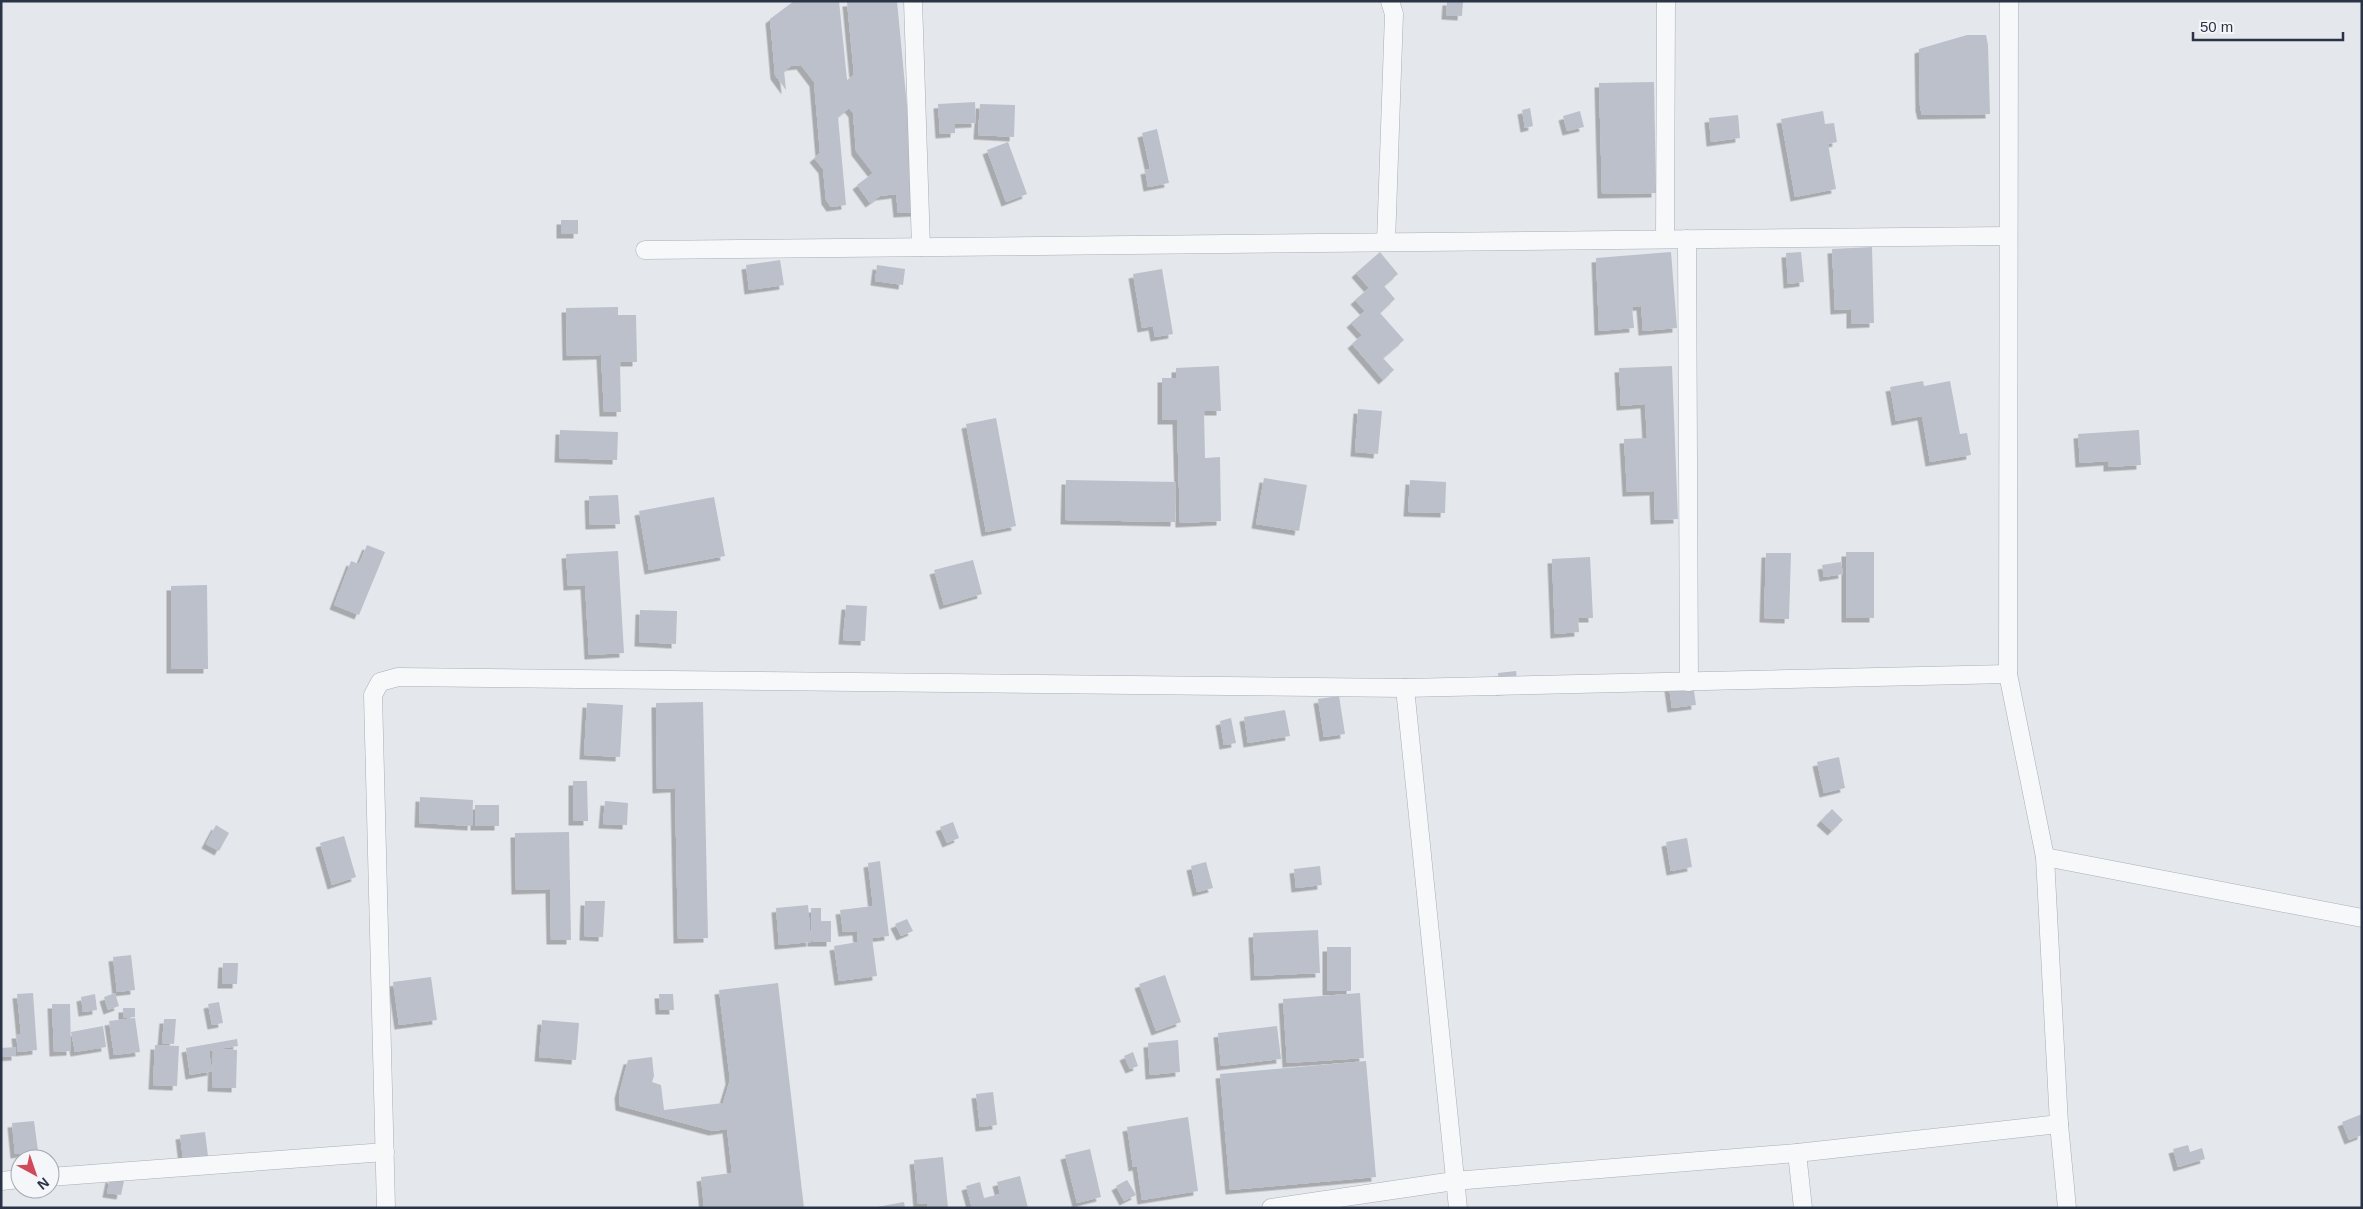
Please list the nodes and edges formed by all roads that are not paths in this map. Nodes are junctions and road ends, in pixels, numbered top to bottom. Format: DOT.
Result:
graph roads {
  1 [pos="913,1"];
  2 [pos="1390,1"];
  3 [pos="1666,1"];
  4 [pos="2009,1"];
  5 [pos="2008,236"];
  6 [pos="1665,239"];
  7 [pos="1687,239"];
  8 [pos="1386,242"];
  9 [pos="920,247"];
  10 [pos="645,250"];
  11 [pos="2008,674"];
  12 [pos="1689,682"];
  13 [pos="1405,688"];
  14 [pos="2045,857"];
  15 [pos="2362,918"];
  16 [pos="2059,1124"];
  17 [pos="385,1152"];
  18 [pos="1798,1153"];
  19 [pos="60,1176"];
  20 [pos="1454,1182"];
  21 [pos="386,1208"];
  22 [pos="1271,1208"];
  23 [pos="1458,1208"];
  24 [pos="1803,1208"];
  25 [pos="2067,1208"];
  1 -- 9 [label="street"];
  2 -- 8 [label="street"];
  3 -- 6 [label="street"];
  4 -- 5 [label="street"];
  5 -- 7 [label="street"];
  5 -- 11 [label="street"];
  6 -- 7 [label="street"];
  6 -- 8 [label="street"];
  7 -- 12 [label="street"];
  8 -- 9 [label="street"];
  9 -- 10 [label="street"];
  11 -- 12 [label="street"];
  11 -- 14 [label="street"];
  12 -- 13 [label="street"];
  13 -- 17 [label="street"];
  13 -- 20 [label="street"];
  14 -- 15 [label="street"];
  14 -- 16 [label="street"];
  16 -- 18 [label="street"];
  16 -- 25 [label="street"];
  17 -- 19 [label="street"];
  17 -- 21 [label="street"];
  18 -- 20 [label="street"];
  18 -- 24 [label="street"];
  20 -- 22 [label="street"];
  20 -- 23 [label="street"];
}
